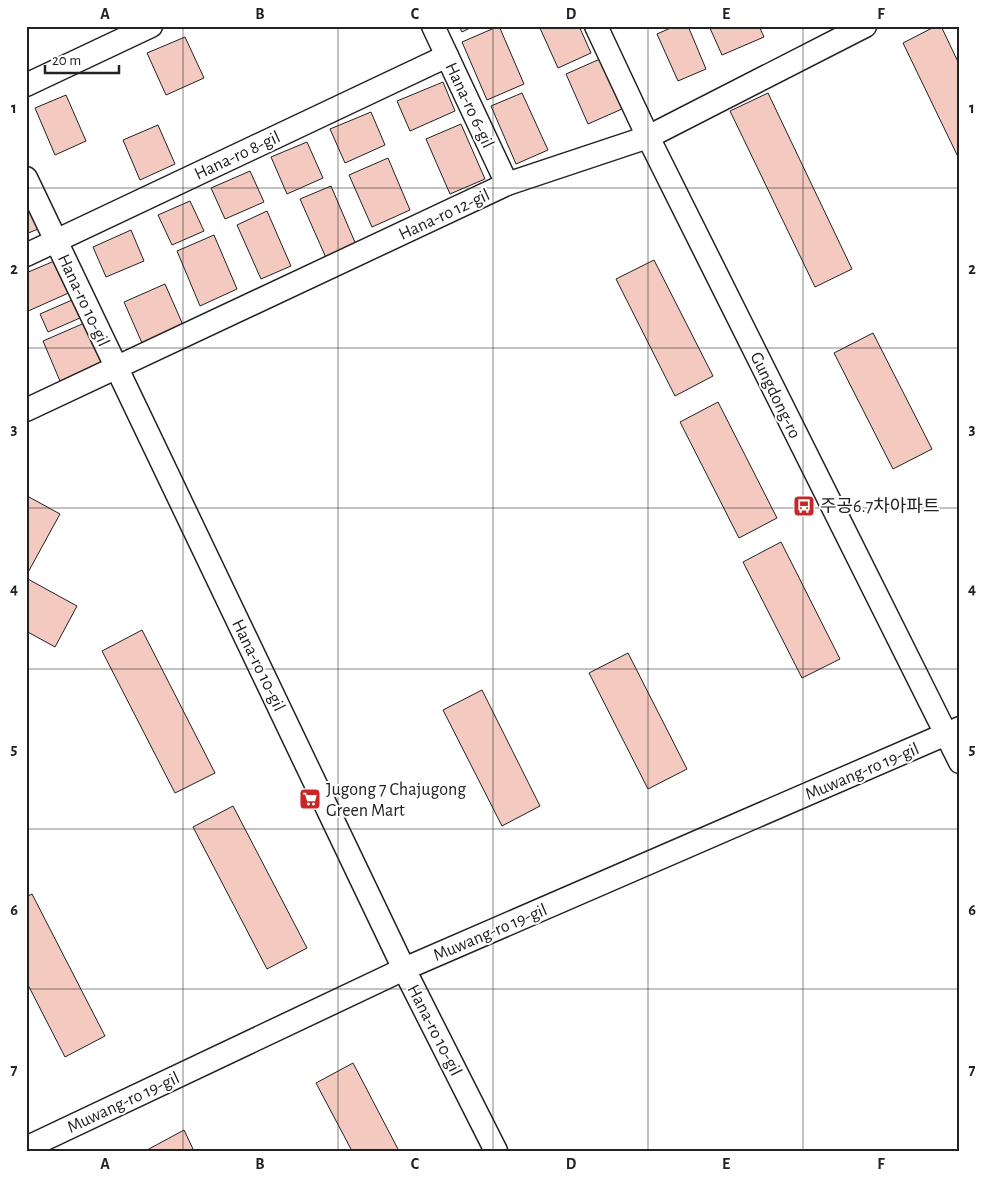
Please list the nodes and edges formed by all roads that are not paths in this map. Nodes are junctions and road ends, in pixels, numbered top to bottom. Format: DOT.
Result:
graph roads {
  1 [pos="151,26"];
  2 [pos="433,26"];
  3 [pos="596,26"];
  4 [pos="865,26"];
  5 [pos="447,56"];
  6 [pos="26,84"];
  7 [pos="648,138"];
  8 [pos="26,178"];
  9 [pos="508,184"];
  10 [pos="56,240"];
  11 [pos="26,255"];
  12 [pos="117,369"];
  13 [pos="26,410"];
  14 [pos="953,731"];
  15 [pos="960,762"];
  16 [pos="404,969"];
  17 [pos="26,1148"];
  18 [pos="496,1151"];
  1 -- 6 [label="street"];
  2 -- 5 [label="street, Hana-ro 6-gil"];
  3 -- 7 [label="street, Gungdong-ro"];
  4 -- 7 [label="street, Hana-ro 12-gil"];
  5 -- 9 [label="street, Hana-ro 6-gil"];
  5 -- 10 [label="street, Hana-ro 8-gil"];
  7 -- 9 [label="street, Hana-ro 12-gil"];
  7 -- 14 [label="street, Gungdong-ro"];
  8 -- 10 [label="street, Hana-ro 10-gil"];
  9 -- 12 [label="street, Hana-ro 12-gil"];
  10 -- 11 [label="street, Hana-ro 8-gil"];
  10 -- 12 [label="street, Hana-ro 10-gil"];
  12 -- 13 [label="street, Hana-ro 12-gil"];
  12 -- 16 [label="street, Hana-ro 10-gil"];
  14 -- 15 [label="street, Gungdong-ro"];
  14 -- 16 [label="street, Muwang-ro 19-gil"];
  16 -- 17 [label="street, Muwang-ro 19-gil"];
  16 -- 18 [label="street, Hana-ro 10-gil"];
}
